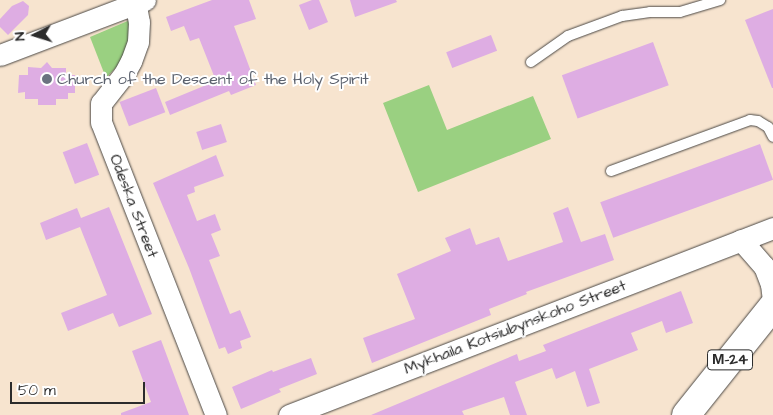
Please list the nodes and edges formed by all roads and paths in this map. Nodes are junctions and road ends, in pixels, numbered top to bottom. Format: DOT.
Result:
graph roads {
  1 [pos="720,0"];
  2 [pos="138,1"];
  3 [pos="0,55"];
  4 [pos="531,62"];
  5 [pos="773,137"];
  6 [pos="611,171"];
  7 [pos="773,228"];
  8 [pos="741,240"];
  9 [pos="773,300"];
  10 [pos="773,306"];
  11 [pos="216,415"];
  12 [pos="289,415"];
  13 [pos="686,415"];
  1 -- 4 [label="lane"];
  2 -- 3 [label="street"];
  2 -- 11 [label="street, Odeska Street"];
  5 -- 6 [label="lane"];
  7 -- 8 [label="street, Mykhaila Kotsiubynskoho Street"];
  8 -- 9 [label="street"];
  8 -- 12 [label="street, Mykhaila Kotsiubynskoho Street"];
  10 -- 13 [label="highway, М-24"];
}
